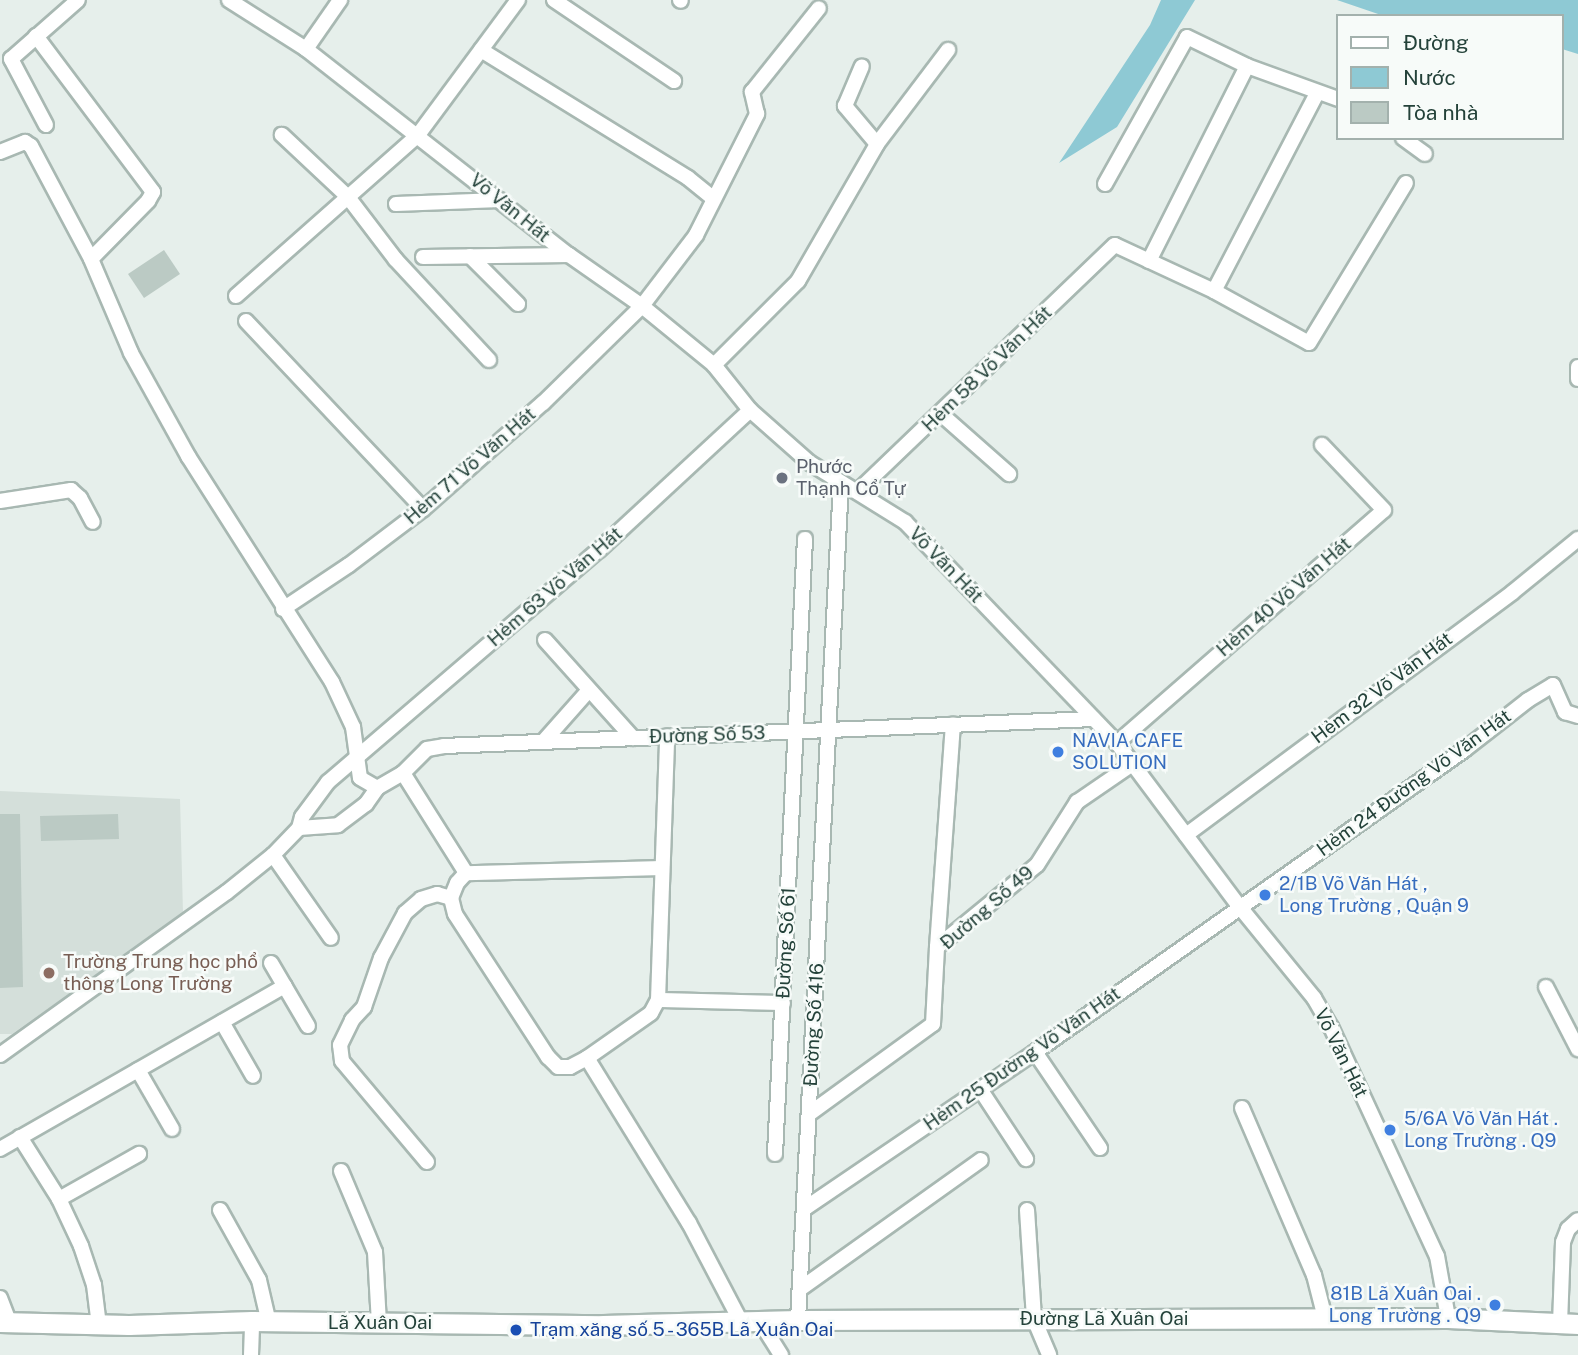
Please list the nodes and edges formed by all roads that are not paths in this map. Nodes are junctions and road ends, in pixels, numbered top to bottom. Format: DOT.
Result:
graph roads {
  1 [pos="78,0"];
  2 [pos="340,0"];
  3 [pos="518,0"];
  4 [pos="554,0"];
  5 [pos="233,1"];
  6 [pos="819,8"];
  7 [pos="36,36"];
  8 [pos="306,49"];
  9 [pos="481,50"];
  10 [pos="948,50"];
  11 [pos="862,66"];
  12 [pos="1247,66"];
  13 [pos="674,80"];
  14 [pos="1317,93"];
  15 [pos="1336,98"];
  16 [pos="46,125"];
  17 [pos="282,135"];
  18 [pos="418,135"];
  19 [pos="1406,140"];
  20 [pos="877,144"];
  21 [pos="0,152"];
  22 [pos="1425,154"];
  23 [pos="1406,183"];
  24 [pos="1105,184"];
  25 [pos="348,197"];
  26 [pos="714,199"];
  27 [pos="500,200"];
  28 [pos="396,204"];
  29 [pos="569,255"];
  30 [pos="470,256"];
  31 [pos="423,257"];
  32 [pos="91,259"];
  33 [pos="1149,261"];
  34 [pos="1214,291"];
  35 [pos="236,296"];
  36 [pos="518,304"];
  37 [pos="642,306"];
  38 [pos="246,321"];
  39 [pos="489,360"];
  40 [pos="713,365"];
  41 [pos="1578,367"];
  42 [pos="1578,379"];
  43 [pos="750,410"];
  44 [pos="941,414"];
  45 [pos="1322,445"];
  46 [pos="1009,474"];
  47 [pos="841,484"];
  48 [pos="857,492"];
  49 [pos="0,501"];
  50 [pos="424,509"];
  51 [pos="93,522"];
  52 [pos="805,539"];
  53 [pos="1578,539"];
  54 [pos="283,609"];
  55 [pos="545,640"];
  56 [pos="589,690"];
  57 [pos="1578,716"];
  58 [pos="1093,719"];
  59 [pos="953,725"];
  60 [pos="830,730"];
  61 [pos="797,731"];
  62 [pos="667,736"];
  63 [pos="633,738"];
  64 [pos="543,742"];
  65 [pos="1117,743"];
  66 [pos="355,758"];
  67 [pos="1134,764"];
  68 [pos="403,774"];
  69 [pos="377,788"];
  70 [pos="299,828"];
  71 [pos="1186,835"];
  72 [pos="273,855"];
  73 [pos="662,868"];
  74 [pos="466,873"];
  75 [pos="451,898"];
  76 [pos="1239,906"];
  77 [pos="331,937"];
  78 [pos="937,947"];
  79 [pos="271,963"];
  80 [pos="285,986"];
  81 [pos="1546,987"];
  82 [pos="658,1000"];
  83 [pos="783,1003"];
  84 [pos="222,1022"];
  85 [pos="308,1026"];
  86 [pos="1578,1049"];
  87 [pos="1035,1052"];
  88 [pos="0,1055"];
  89 [pos="587,1058"];
  90 [pos="138,1070"];
  91 [pos="253,1076"];
  92 [pos="980,1089"];
  93 [pos="1242,1108"];
  94 [pos="809,1114"];
  95 [pos="172,1129"];
  96 [pos="20,1137"];
  97 [pos="1100,1148"];
  98 [pos="0,1149"];
  99 [pos="139,1154"];
  100 [pos="775,1154"];
  101 [pos="1026,1159"];
  102 [pos="981,1160"];
  103 [pos="427,1162"];
  104 [pos="341,1171"];
  105 [pos="59,1199"];
  106 [pos="804,1209"];
  107 [pos="220,1210"];
  108 [pos="1027,1210"];
  109 [pos="1578,1220"];
  110 [pos="800,1289"];
  111 [pos="0,1297"];
  112 [pos="1325,1318"];
  113 [pos="1448,1318"];
  114 [pos="1034,1319"];
  115 [pos="798,1320"];
  116 [pos="5,1322"];
  117 [pos="260,1322"];
  118 [pos="741,1322"];
  119 [pos="761,1323"];
  120 [pos="99,1324"];
  121 [pos="379,1324"];
  122 [pos="1569,1324"];
  123 [pos="251,1355"];
  124 [pos="781,1355"];
  125 [pos="1049,1355"];
  1 -- 7 [label="street"];
  2 -- 8 [label="street"];
  3 -- 9 [label="street"];
  4 -- 13 [label="street"];
  5 -- 8 [label="street, Võ Văn Hát"];
  6 -- 26 [label="street, Hẻm 71 Võ Văn Hát"];
  7 -- 16 [label="street"];
  7 -- 32 [label="street"];
  8 -- 18 [label="street, Võ Văn Hát"];
  9 -- 18 [label="street"];
  9 -- 26 [label="street"];
  10 -- 20 [label="street"];
  11 -- 20 [label="street"];
  12 -- 14 [label="street"];
  12 -- 24 [label="street"];
  12 -- 33 [label="street"];
  14 -- 15 [label="street"];
  14 -- 34 [label="street"];
  17 -- 25 [label="street"];
  18 -- 25 [label="street"];
  18 -- 27 [label="street, Võ Văn Hát"];
  19 -- 22 [label="street"];
  20 -- 40 [label="street"];
  21 -- 32 [label="street"];
  23 -- 34 [label="street"];
  25 -- 35 [label="street"];
  25 -- 39 [label="street"];
  26 -- 37 [label="street, Hẻm 71 Võ Văn Hát"];
  27 -- 28 [label="street"];
  27 -- 29 [label="street, Võ Văn Hát"];
  29 -- 30 [label="street"];
  29 -- 37 [label="street, Võ Văn Hát"];
  30 -- 31 [label="street"];
  30 -- 36 [label="street"];
  32 -- 54 [label="street"];
  33 -- 34 [label="street"];
  33 -- 44 [label="street, Hẻm 58 Võ Văn Hát"];
  37 -- 40 [label="street, Võ Văn Hát"];
  37 -- 50 [label="street, Hẻm 71 Võ Văn Hát"];
  38 -- 50 [label="street"];
  40 -- 43 [label="street, Võ Văn Hát"];
  41 -- 42 [label="street"];
  43 -- 47 [label="street, Võ Văn Hát"];
  43 -- 66 [label="street, Hẻm 63 Võ Văn Hát"];
  44 -- 46 [label="street"];
  44 -- 48 [label="street, Hẻm 58 Võ Văn Hát"];
  45 -- 65 [label="street, Hẻm 40 Võ Văn Hát"];
  47 -- 48 [label="street, Võ Văn Hát"];
  47 -- 60 [label="street, Đường Số 416"];
  48 -- 58 [label="street, Võ Văn Hát"];
  49 -- 51 [label="street"];
  50 -- 54 [label="street, Hẻm 71 Võ Văn Hát"];
  52 -- 61 [label="street, Đường Số 61"];
  53 -- 71 [label="street, Hẻm 32 Võ Văn Hát"];
  54 -- 66 [label="street"];
  55 -- 56 [label="street"];
  56 -- 63 [label="street"];
  56 -- 64 [label="street"];
  57 -- 76 [label="street, Hẻm 24 Đường Võ Văn Hát"];
  58 -- 59 [label="street, Đường Số 53"];
  58 -- 65 [label="street, Võ Văn Hát"];
  59 -- 60 [label="street, Đường Số 53"];
  59 -- 78 [label="street"];
  60 -- 61 [label="street, Đường Số 53"];
  60 -- 94 [label="street, Đường Số 416"];
  61 -- 62 [label="street, Đường Số 53"];
  61 -- 83 [label="street, Đường Số 61"];
  62 -- 63 [label="street, Đường Số 53"];
  62 -- 73 [label="street"];
  63 -- 64 [label="street, Đường Số 53"];
  64 -- 68 [label="street, Đường Số 53"];
  65 -- 67 [label="street, Võ Văn Hát"];
  66 -- 69 [label="street"];
  66 -- 70 [label="street, Hẻm 63 Võ Văn Hát"];
  67 -- 71 [label="street, Võ Văn Hát"];
  67 -- 78 [label="street, Đường Số 49"];
  68 -- 69 [label="street, Đường Số 53"];
  68 -- 74 [label="street"];
  69 -- 70 [label="street, Đường Số 53"];
  70 -- 72 [label="street, Hẻm 63 Võ Văn Hát"];
  71 -- 76 [label="street, Võ Văn Hát"];
  72 -- 77 [label="street"];
  72 -- 88 [label="street, Hẻm 63 Võ Văn Hát"];
  73 -- 74 [label="street"];
  73 -- 82 [label="street"];
  74 -- 75 [label="street"];
  75 -- 89 [label="street"];
  75 -- 103 [label="street"];
  76 -- 87 [label="street, Hẻm 25 Đường Võ Văn Hát"];
  76 -- 113 [label="street, Võ Văn Hát"];
  78 -- 94 [label="street, Đường Số 49"];
  79 -- 80 [label="street"];
  80 -- 84 [label="street"];
  80 -- 85 [label="street"];
  81 -- 86 [label="street"];
  82 -- 83 [label="street"];
  82 -- 89 [label="street"];
  83 -- 100 [label="street, Đường Số 61"];
  84 -- 90 [label="street"];
  84 -- 91 [label="street"];
  87 -- 92 [label="street, Hẻm 25 Đường Võ Văn Hát"];
  87 -- 97 [label="street"];
  89 -- 118 [label="street"];
  90 -- 95 [label="street"];
  90 -- 96 [label="street"];
  92 -- 101 [label="street"];
  92 -- 106 [label="street, Hẻm 25 Đường Võ Văn Hát"];
  93 -- 112 [label="street"];
  94 -- 106 [label="street, Đường Số 416"];
  96 -- 98 [label="street"];
  96 -- 105 [label="street"];
  99 -- 105 [label="street"];
  102 -- 110 [label="street"];
  104 -- 121 [label="street"];
  105 -- 120 [label="street"];
  106 -- 110 [label="street, Đường Số 416"];
  107 -- 117 [label="street"];
  108 -- 114 [label="street"];
  109 -- 122 [label="street"];
  110 -- 115 [label="street, Đường Số 416"];
  111 -- 116 [label="street"];
  112 -- 113 [label="main road, Đường Lã Xuân Oai"];
  112 -- 114 [label="main road, Đường Lã Xuân Oai"];
  113 -- 122 [label="main road"];
  114 -- 115 [label="main road, Đường Lã Xuân Oai"];
  114 -- 125 [label="street"];
  115 -- 119 [label="main road, Đường Lã Xuân Oai"];
  116 -- 120 [label="main road, Lã Xuân Oai"];
  117 -- 120 [label="main road, Lã Xuân Oai"];
  117 -- 121 [label="main road, Lã Xuân Oai"];
  117 -- 123 [label="street"];
  118 -- 119 [label="main road, Lã Xuân Oai"];
  118 -- 121 [label="main road, Lã Xuân Oai"];
  119 -- 124 [label="street"];
}
